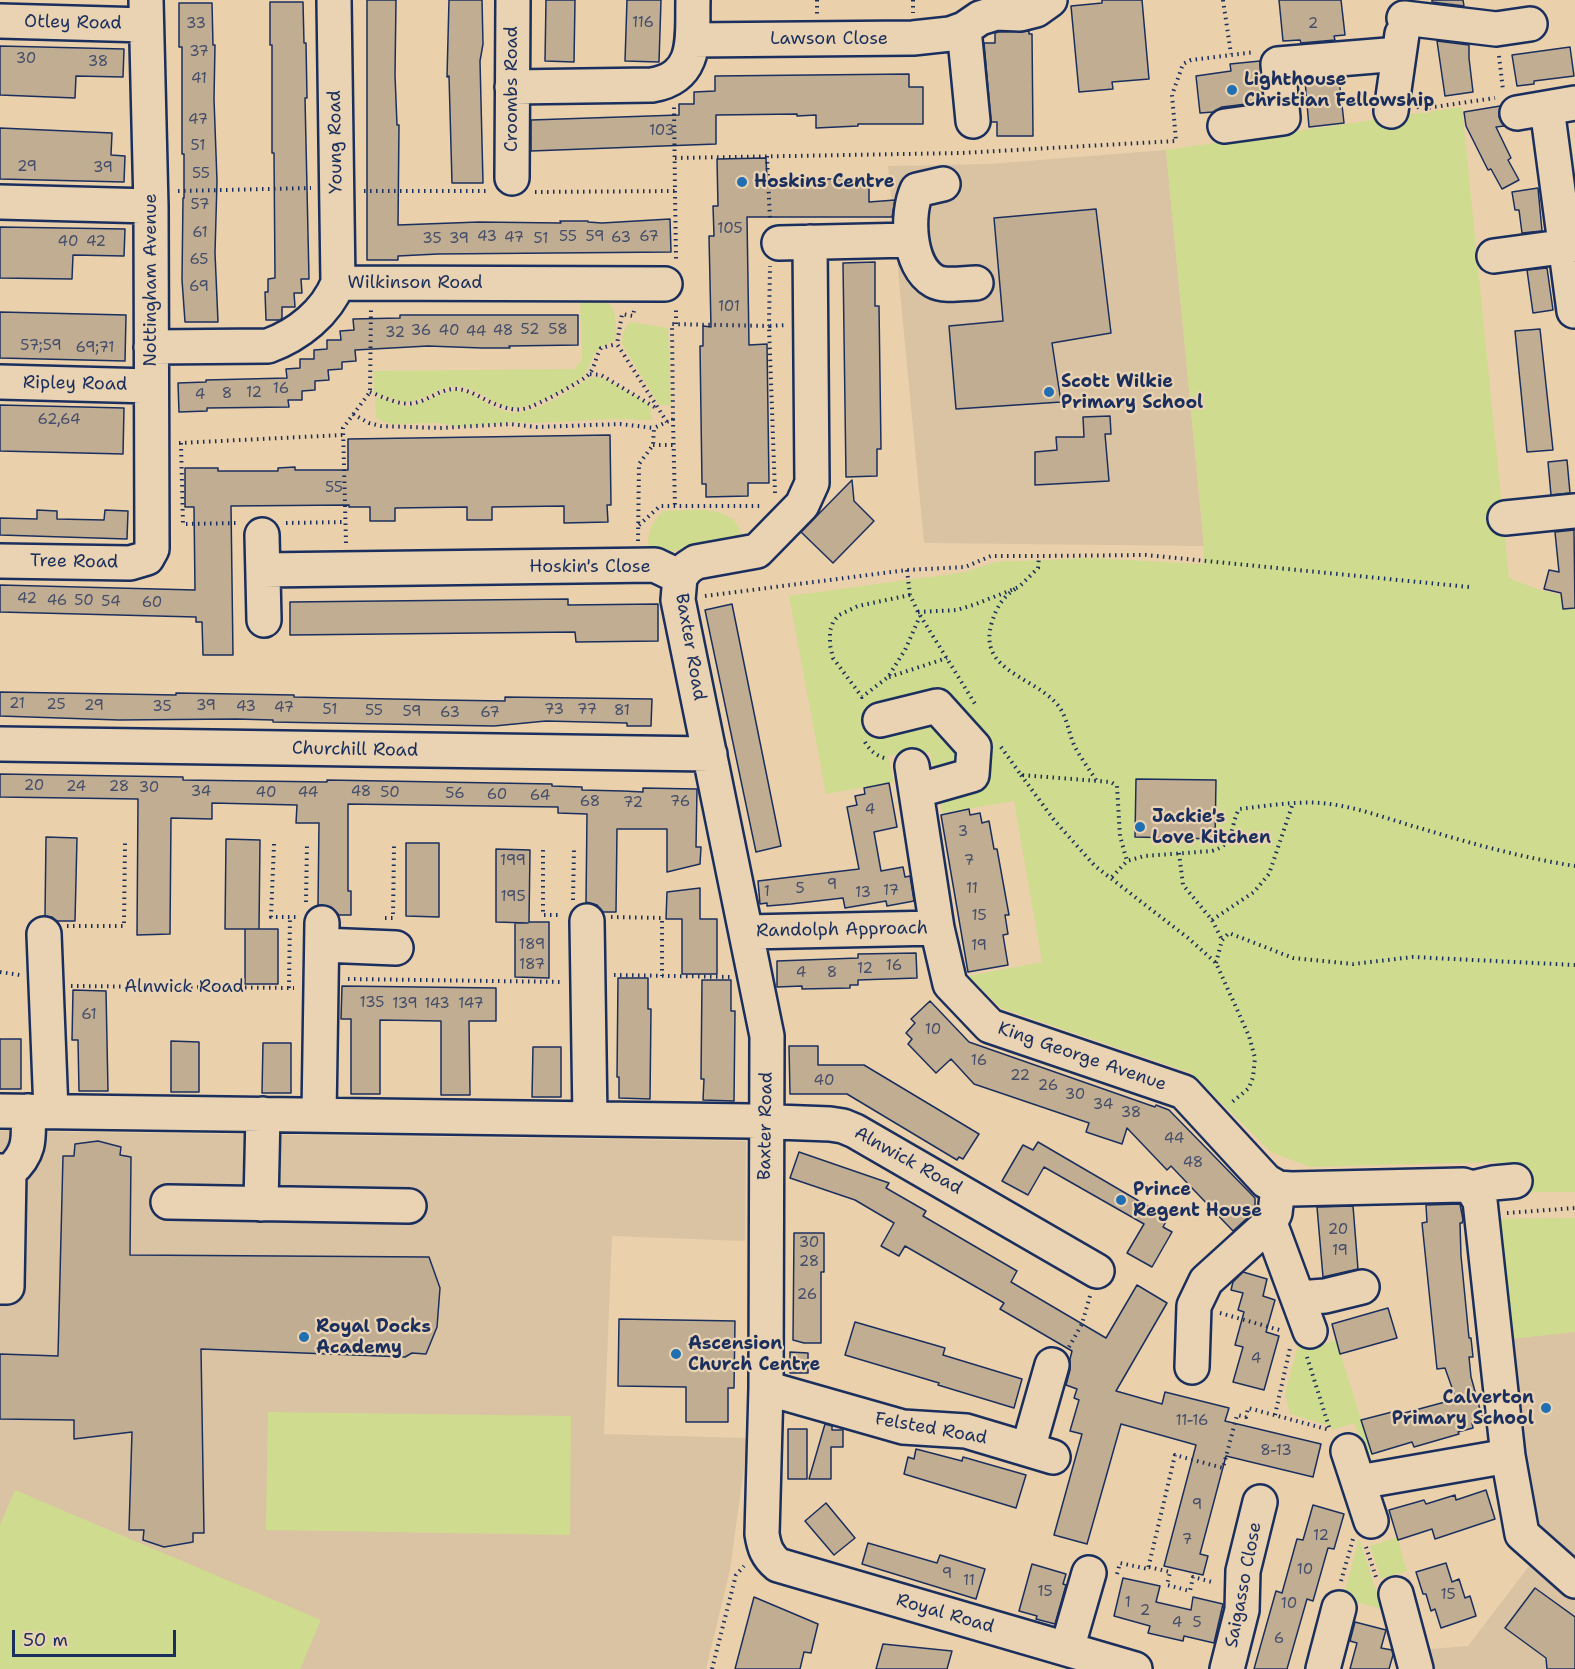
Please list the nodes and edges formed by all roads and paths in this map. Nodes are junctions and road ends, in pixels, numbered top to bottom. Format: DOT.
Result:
graph roads {
  1 [pos="334,0"];
  2 [pos="513,0"];
  3 [pos="693,0"];
  4 [pos="1050,0"];
  5 [pos="1223,0"];
  6 [pos="1406,9"];
  7 [pos="146,12"];
  8 [pos="817,18"];
  9 [pos="0,21"];
  10 [pos="1530,24"];
  11 [pos="964,29"];
  12 [pos="1496,29"];
  13 [pos="692,40"];
  14 [pos="1231,54"];
  15 [pos="1399,54"];
  16 [pos="1191,60"];
  17 [pos="673,79"];
  18 [pos="512,87"];
  19 [pos="1529,104"];
  20 [pos="1391,111"];
  21 [pos="973,121"];
  22 [pos="1225,126"];
  23 [pos="767,156"];
  24 [pos="512,178"];
  25 [pos="943,184"];
  26 [pos="301,188"];
  27 [pos="189,190"];
  28 [pos="0,202"];
  29 [pos="151,206"];
  30 [pos="782,240"];
  31 [pos="903,241"];
  32 [pos="1571,246"];
  33 [pos="1494,256"];
  34 [pos="338,283"];
  35 [pos="371,283"];
  36 [pos="976,284"];
  37 [pos="641,299"];
  38 [pos="1574,311"];
  39 [pos="769,326"];
  40 [pos="616,344"];
  41 [pos="151,347"];
  42 [pos="590,374"];
  43 [pos="0,382"];
  44 [pos="150,386"];
  45 [pos="370,392"];
  46 [pos="657,408"];
  47 [pos="353,414"];
  48 [pos="673,419"];
  49 [pos="667,422"];
  50 [pos="654,428"];
  51 [pos="343,435"];
  52 [pos="182,443"];
  53 [pos="675,445"];
  54 [pos="653,446"];
  55 [pos="175,449"];
  56 [pos="775,493"];
  57 [pos="675,507"];
  58 [pos="1575,511"];
  59 [pos="1505,518"];
  60 [pos="345,522"];
  61 [pos="639,525"];
  62 [pos="266,527"];
  63 [pos="776,533"];
  64 [pos="1039,556"];
  65 [pos="147,558"];
  66 [pos="0,561"];
  67 [pos="639,565"];
  68 [pos="346,568"];
  69 [pos="263,570"];
  70 [pos="907,570"];
  71 [pos="1469,587"];
  72 [pos="679,588"];
  73 [pos="1015,589"];
  74 [pos="910,595"];
  75 [pos="919,614"];
  76 [pos="264,620"];
  77 [pos="947,658"];
  78 [pos="888,677"];
  79 [pos="978,709"];
  80 [pos="880,720"];
  81 [pos="997,739"];
  82 [pos="0,744"];
  83 [pos="710,754"];
  84 [pos="1021,775"];
  85 [pos="1097,781"];
  86 [pos="1293,803"];
  87 [pos="125,843"];
  88 [pos="307,843"];
  89 [pos="274,844"];
  90 [pos="394,846"];
  91 [pos="574,849"];
  92 [pos="543,850"];
  93 [pos="1179,853"];
  94 [pos="1127,861"];
  95 [pos="1575,866"];
  96 [pos="1112,877"];
  97 [pos="580,913"];
  98 [pos="543,915"];
  99 [pos="271,916"];
  100 [pos="290,917"];
  101 [pos="662,918"];
  102 [pos="1212,920"];
  103 [pos="317,925"];
  104 [pos="938,928"];
  105 [pos="747,932"];
  106 [pos="395,933"];
  107 [pos="44,934"];
  108 [pos="1222,940"];
  109 [pos="1216,963"];
  110 [pos="1575,965"];
  111 [pos="0,972"];
  112 [pos="662,976"];
  113 [pos="588,977"];
  114 [pos="755,977"];
  115 [pos="46,982"];
  116 [pos="321,982"];
  117 [pos="289,988"];
  118 [pos="26,1111"];
  119 [pos="263,1114"];
  120 [pos="319,1115"];
  121 [pos="590,1119"];
  122 [pos="766,1122"];
  123 [pos="1211,1122"];
  124 [pos="5,1172"];
  125 [pos="1515,1181"];
  126 [pos="1278,1188"];
  127 [pos="1472,1188"];
  128 [pos="168,1202"];
  129 [pos="261,1204"];
  130 [pos="409,1206"];
  131 [pos="1575,1208"];
  132 [pos="1528,1212"];
  133 [pos="1270,1223"];
  134 [pos="1097,1271"];
  135 [pos="0,1287"];
  136 [pos="1362,1287"];
  137 [pos="1298,1298"];
  138 [pos="1194,1306"];
  139 [pos="1303,1331"];
  140 [pos="1052,1365"];
  141 [pos="1192,1367"];
  142 [pos="766,1388"];
  143 [pos="1275,1415"];
  144 [pos="1339,1440"];
  145 [pos="1508,1456"];
  146 [pos="1359,1482"];
  147 [pos="1260,1502"];
  148 [pos="1364,1532"];
  149 [pos="764,1546"];
  150 [pos="1149,1567"];
  151 [pos="1103,1574"];
  152 [pos="1575,1581"];
  153 [pos="1212,1582"];
  154 [pos="1387,1591"];
  155 [pos="1340,1595"];
  156 [pos="1067,1649"];
  157 [pos="712,1669"];
  158 [pos="1135,1669"];
  159 [pos="1227,1669"];
  160 [pos="1323,1669"];
  161 [pos="1416,1669"];
  1 -- 34 [label="street, Young Road"];
  2 -- 18 [label="street, Croombs Road"];
  3 -- 13 [label="street"];
  4 -- 11 [label="street, Lawson Close"];
  5 -- 14 [label="path"];
  6 -- 12 [label="street"];
  6 -- 15 [label="street"];
  7 -- 9 [label="street, Otley Road"];
  7 -- 29 [label="street, Nottingham Avenue"];
  8 -- 11 [label="street, Lawson Close"];
  8 -- 13 [label="street, Lawson Close"];
  10 -- 12 [label="street"];
  11 -- 21 [label="street"];
  12 -- 19 [label="path"];
  13 -- 17 [label="street"];
  15 -- 20 [label="street"];
  15 -- 22 [label="street"];
  16 -- 23 [label="path"];
  17 -- 18 [label="street"];
  17 -- 23 [label="path"];
  18 -- 24 [label="street, Croombs Road"];
  19 -- 20 [label="path"];
  19 -- 32 [label="street"];
  23 -- 30 [label="path"];
  25 -- 31 [label="street"];
  26 -- 27 [label="path"];
  28 -- 29 [label="street"];
  29 -- 41 [label="street, Nottingham Avenue"];
  30 -- 31 [label="street"];
  30 -- 39 [label="path"];
  30 -- 63 [label="street"];
  31 -- 36 [label="street"];
  32 -- 33 [label="street"];
  32 -- 38 [label="street"];
  34 -- 35 [label="street, Wilkinson Road"];
  34 -- 41 [label="street, Wilkinson Road"];
  35 -- 37 [label="street, Wilkinson Road"];
  35 -- 45 [label="path"];
  37 -- 40 [label="path"];
  39 -- 48 [label="path"];
  39 -- 56 [label="path"];
  40 -- 42 [label="path"];
  40 -- 46 [label="path"];
  41 -- 44 [label="street, Nottingham Avenue"];
  42 -- 45 [label="path"];
  42 -- 46 [label="path"];
  43 -- 44 [label="street, Ripley Road"];
  44 -- 65 [label="street, Nottingham Avenue"];
  45 -- 47 [label="path"];
  46 -- 49 [label="path"];
  47 -- 50 [label="path"];
  47 -- 51 [label="path"];
  48 -- 49 [label="path"];
  48 -- 53 [label="path"];
  49 -- 50 [label="path"];
  50 -- 54 [label="path"];
  51 -- 52 [label="path"];
  51 -- 60 [label="path"];
  52 -- 55 [label="path"];
  52 -- 62 [label="path"];
  53 -- 54 [label="path"];
  53 -- 57 [label="path"];
  54 -- 61 [label="path"];
  56 -- 57 [label="path"];
  56 -- 63 [label="path"];
  57 -- 61 [label="path"];
  58 -- 59 [label="street"];
  60 -- 62 [label="path"];
  60 -- 68 [label="path"];
  61 -- 67 [label="path"];
  62 -- 69 [label="street"];
  63 -- 72 [label="street"];
  64 -- 70 [label="path"];
  64 -- 71 [label="path"];
  64 -- 73 [label="path"];
  65 -- 66 [label="street, Tree Road"];
  67 -- 68 [label="street, Hoskin's Close"];
  67 -- 72 [label="street, Hoskin's Close"];
  68 -- 69 [label="street, Hoskin's Close"];
  69 -- 76 [label="street"];
  70 -- 72 [label="path"];
  70 -- 74 [label="path"];
  72 -- 83 [label="street, Baxter Road"];
  73 -- 75 [label="path"];
  73 -- 85 [label="path"];
  74 -- 75 [label="path"];
  74 -- 78 [label="path"];
  75 -- 77 [label="path"];
  75 -- 78 [label="path"];
  77 -- 78 [label="path"];
  77 -- 79 [label="path"];
  80 -- 104 [label="street, King George Avenue"];
  81 -- 84 [label="path"];
  82 -- 83 [label="street, Churchill Road"];
  83 -- 105 [label="street, Baxter Road"];
  84 -- 85 [label="path"];
  84 -- 96 [label="path"];
  85 -- 94 [label="path"];
  86 -- 93 [label="path"];
  86 -- 95 [label="path"];
  86 -- 102 [label="path"];
  87 -- 107 [label="path"];
  88 -- 103 [label="path"];
  89 -- 99 [label="path"];
  90 -- 106 [label="path"];
  91 -- 97 [label="path"];
  92 -- 98 [label="path"];
  93 -- 94 [label="path"];
  93 -- 102 [label="path"];
  94 -- 96 [label="path"];
  96 -- 109 [label="path"];
  97 -- 113 [label="street"];
  100 -- 117 [label="path"];
  101 -- 112 [label="path"];
  102 -- 108 [label="path"];
  103 -- 106 [label="street"];
  103 -- 116 [label="street"];
  104 -- 105 [label="street, Randolph Approach"];
  104 -- 123 [label="street, King George Avenue"];
  105 -- 114 [label="street, Baxter Road"];
  107 -- 115 [label="street"];
  108 -- 109 [label="path"];
  108 -- 110 [label="path"];
  109 -- 123 [label="path"];
  111 -- 115 [label="path, Alnwick Road"];
  112 -- 113 [label="path, Alnwick Road"];
  112 -- 114 [label="path, Alnwick Road"];
  113 -- 116 [label="path, Alnwick Road"];
  113 -- 121 [label="street"];
  114 -- 122 [label="street, Baxter Road"];
  115 -- 117 [label="path, Alnwick Road"];
  115 -- 118 [label="street"];
  116 -- 117 [label="path, Alnwick Road"];
  116 -- 120 [label="street"];
  118 -- 119 [label="street, Alnwick Road"];
  118 -- 124 [label="street"];
  119 -- 120 [label="street, Alnwick Road"];
  119 -- 129 [label="street"];
  120 -- 121 [label="street, Alnwick Road"];
  121 -- 122 [label="street, Alnwick Road"];
  122 -- 134 [label="street, Alnwick Road"];
  122 -- 142 [label="street, Baxter Road"];
  123 -- 126 [label="street, King George Avenue"];
  124 -- 135 [label="street"];
  125 -- 127 [label="street"];
  126 -- 127 [label="street"];
  126 -- 133 [label="street"];
  127 -- 145 [label="street"];
  128 -- 129 [label="street"];
  129 -- 130 [label="street"];
  131 -- 132 [label="path"];
  133 -- 137 [label="street"];
  133 -- 138 [label="street"];
  134 -- 140 [label="path"];
  136 -- 137 [label="street"];
  137 -- 139 [label="street"];
  138 -- 139 [label="path"];
  138 -- 141 [label="street"];
  139 -- 143 [label="path"];
  139 -- 144 [label="path"];
  140 -- 142 [label="street, Felsted Road"];
  142 -- 149 [label="street, Baxter Road"];
  143 -- 144 [label="path"];
  143 -- 150 [label="path"];
  144 -- 146 [label="street"];
  145 -- 146 [label="street"];
  145 -- 152 [label="street"];
  146 -- 148 [label="street"];
  147 -- 159 [label="street, Saigasso Close"];
  148 -- 154 [label="path"];
  148 -- 155 [label="path"];
  149 -- 156 [label="street, Royal Road"];
  149 -- 157 [label="path"];
  150 -- 151 [label="path"];
  150 -- 153 [label="path"];
  151 -- 156 [label="street"];
  154 -- 161 [label="street"];
  155 -- 160 [label="street"];
  156 -- 158 [label="street, Royal Road"];
}
